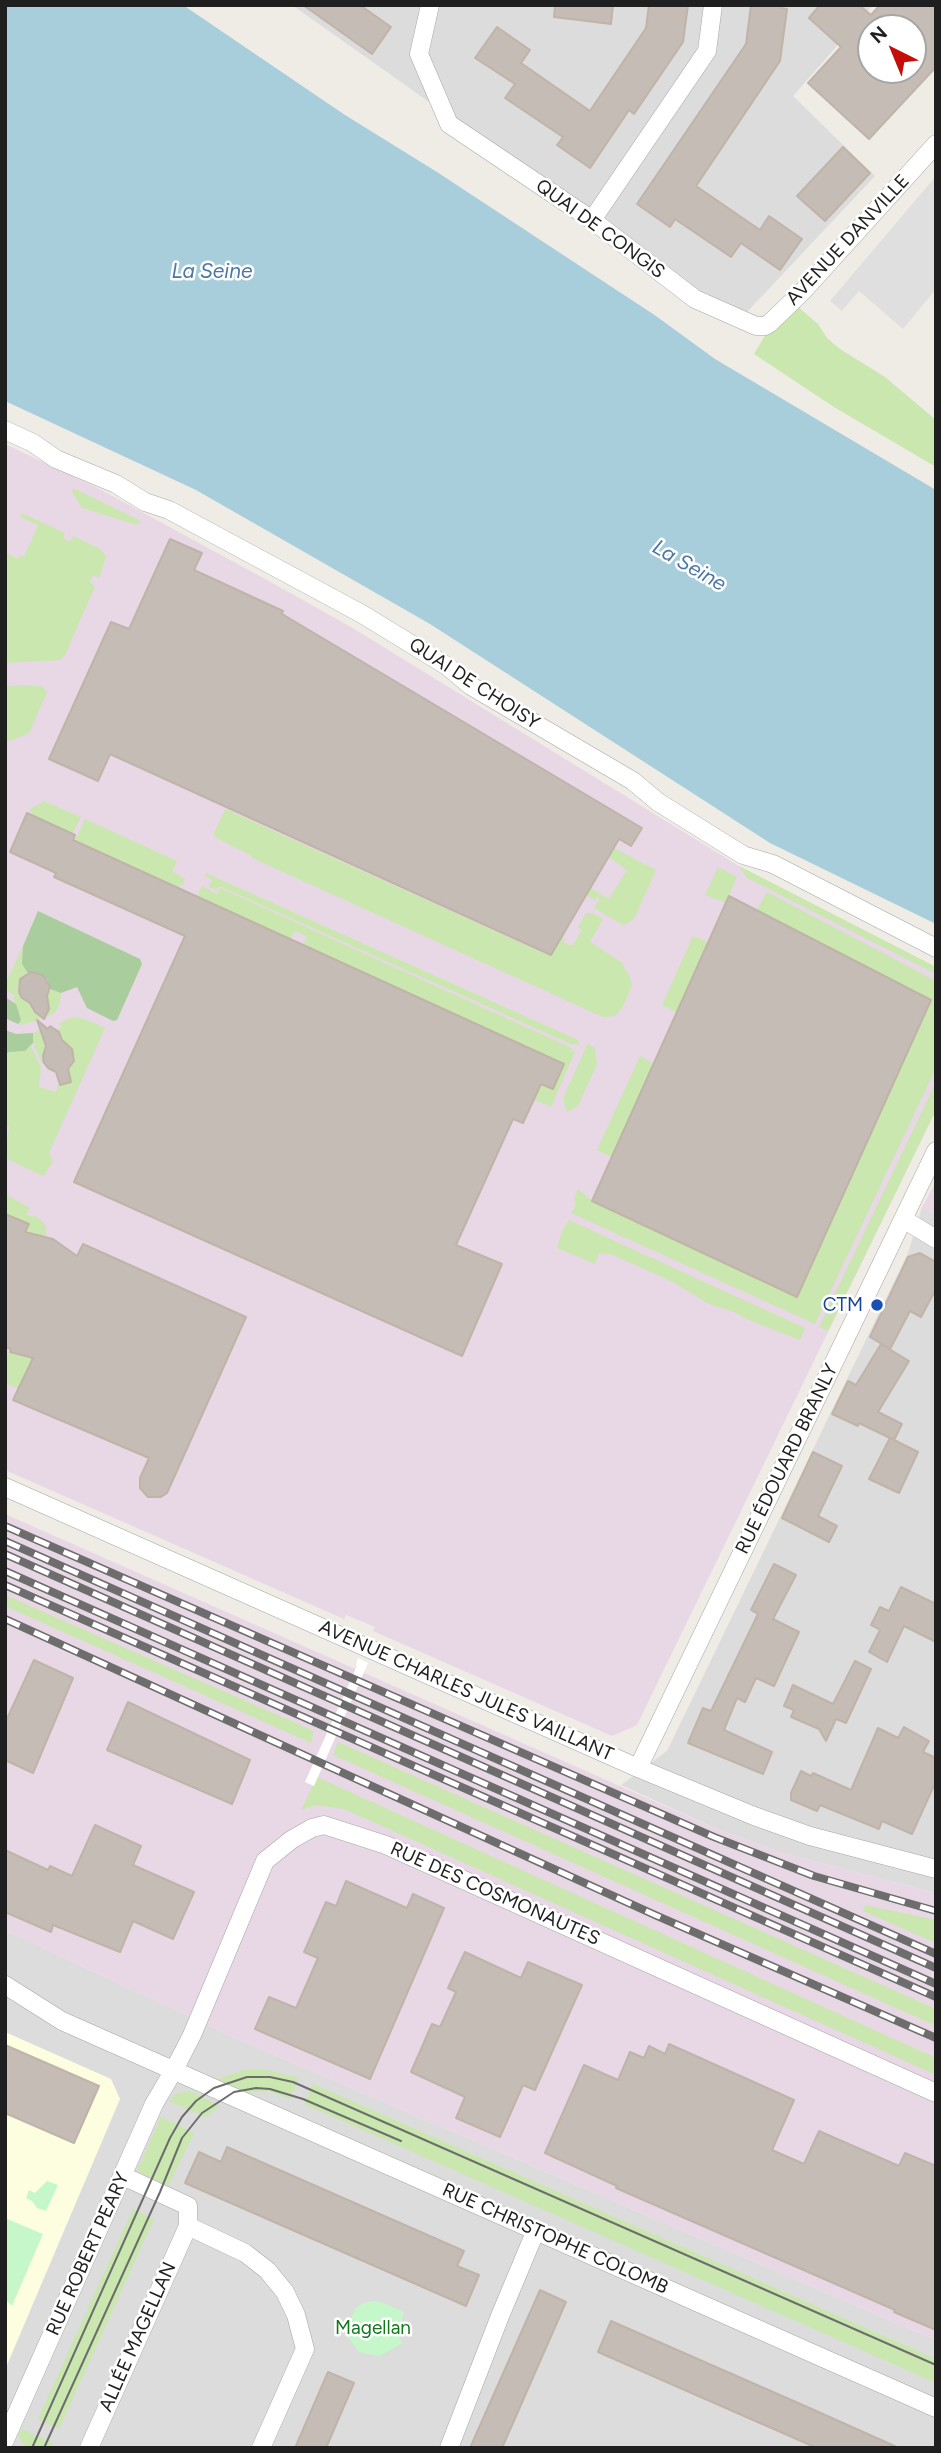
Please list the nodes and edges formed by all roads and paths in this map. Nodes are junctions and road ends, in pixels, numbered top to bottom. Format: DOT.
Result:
graph roads {
  1 [pos="430,5"];
  2 [pos="713,5"];
  3 [pos="936,144"];
  4 [pos="592,220"];
  5 [pos="756,326"];
  6 [pos="5,430"];
  7 [pos="936,948"];
  8 [pos="936,1151"];
  9 [pos="903,1219"];
  10 [pos="936,1239"];
  11 [pos="5,1486"];
  12 [pos="638,1768"];
  13 [pos="935,1869"];
  14 [pos="5,1984"];
  15 [pos="174,2070"];
  16 [pos="936,2093"];
  17 [pos="123,2176"];
  18 [pos="188,2226"];
  19 [pos="536,2230"];
  20 [pos="936,2408"];
  21 [pos="5,2440"];
  22 [pos="89,2448"];
  23 [pos="261,2448"];
  24 [pos="449,2448"];
  1 -- 4 [label="street, QUAI DE CONGIS"];
  2 -- 4 [label="street"];
  3 -- 5 [label="street, AVENUE DANVILLE"];
  4 -- 5 [label="street, QUAI DE CONGIS"];
  6 -- 7 [label="street, QUAI DE CHOISY"];
  8 -- 9 [label="street, RUE ÉDOUARD BRANLY"];
  9 -- 10 [label="street"];
  9 -- 12 [label="street, RUE ÉDOUARD BRANLY"];
  11 -- 12 [label="street, AVENUE CHARLES JULES VAILLANT"];
  12 -- 13 [label="street, AVENUE CHARLES JULES VAILLANT"];
  14 -- 15 [label="street, RUE CHRISTOPHE COLOMB"];
  15 -- 16 [label="street, RUE DES COSMONAUTES"];
  15 -- 17 [label="street, RUE ROBERT PEARY"];
  15 -- 19 [label="street, RUE CHRISTOPHE COLOMB"];
  17 -- 18 [label="street"];
  17 -- 21 [label="street, RUE ROBERT PEARY"];
  18 -- 22 [label="street, ALLÉE MAGELLAN"];
  18 -- 23 [label="street"];
  19 -- 20 [label="street, RUE CHRISTOPHE COLOMB"];
  19 -- 24 [label="street"];
}
